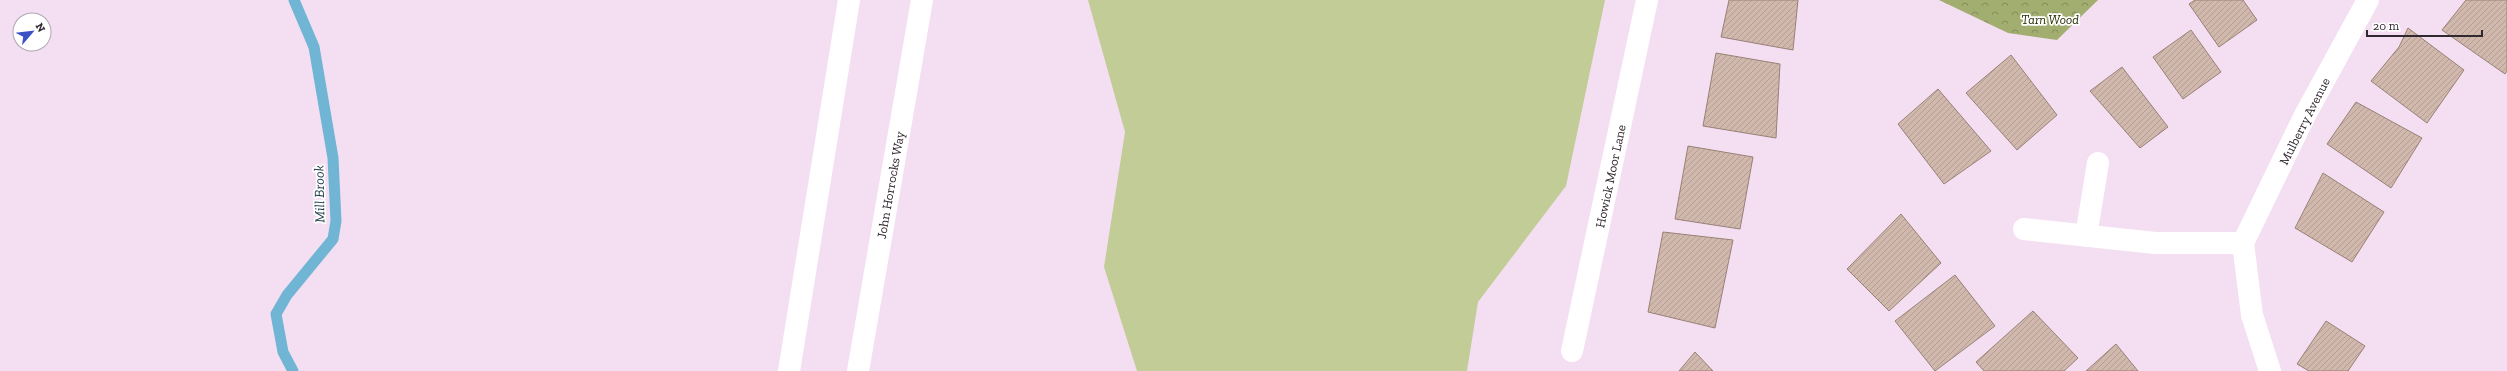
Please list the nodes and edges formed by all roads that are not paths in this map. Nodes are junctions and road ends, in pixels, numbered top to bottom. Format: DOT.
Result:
graph roads {
  1 [pos="849,0"];
  2 [pos="922,0"];
  3 [pos="1647,0"];
  4 [pos="2368,0"];
  5 [pos="2098,163"];
  6 [pos="2024,229"];
  7 [pos="2086,236"];
  8 [pos="2243,244"];
  9 [pos="1572,351"];
  10 [pos="789,371"];
  11 [pos="858,371"];
  12 [pos="2270,371"];
  1 -- 10 [label="main road"];
  2 -- 11 [label="main road, John Horrocks Way"];
  3 -- 9 [label="main road, Howick Moor Lane"];
  4 -- 8 [label="main road, Mulberry Avenue"];
  5 -- 7 [label="main road"];
  6 -- 7 [label="main road"];
  7 -- 8 [label="main road"];
  8 -- 12 [label="main road"];
}
